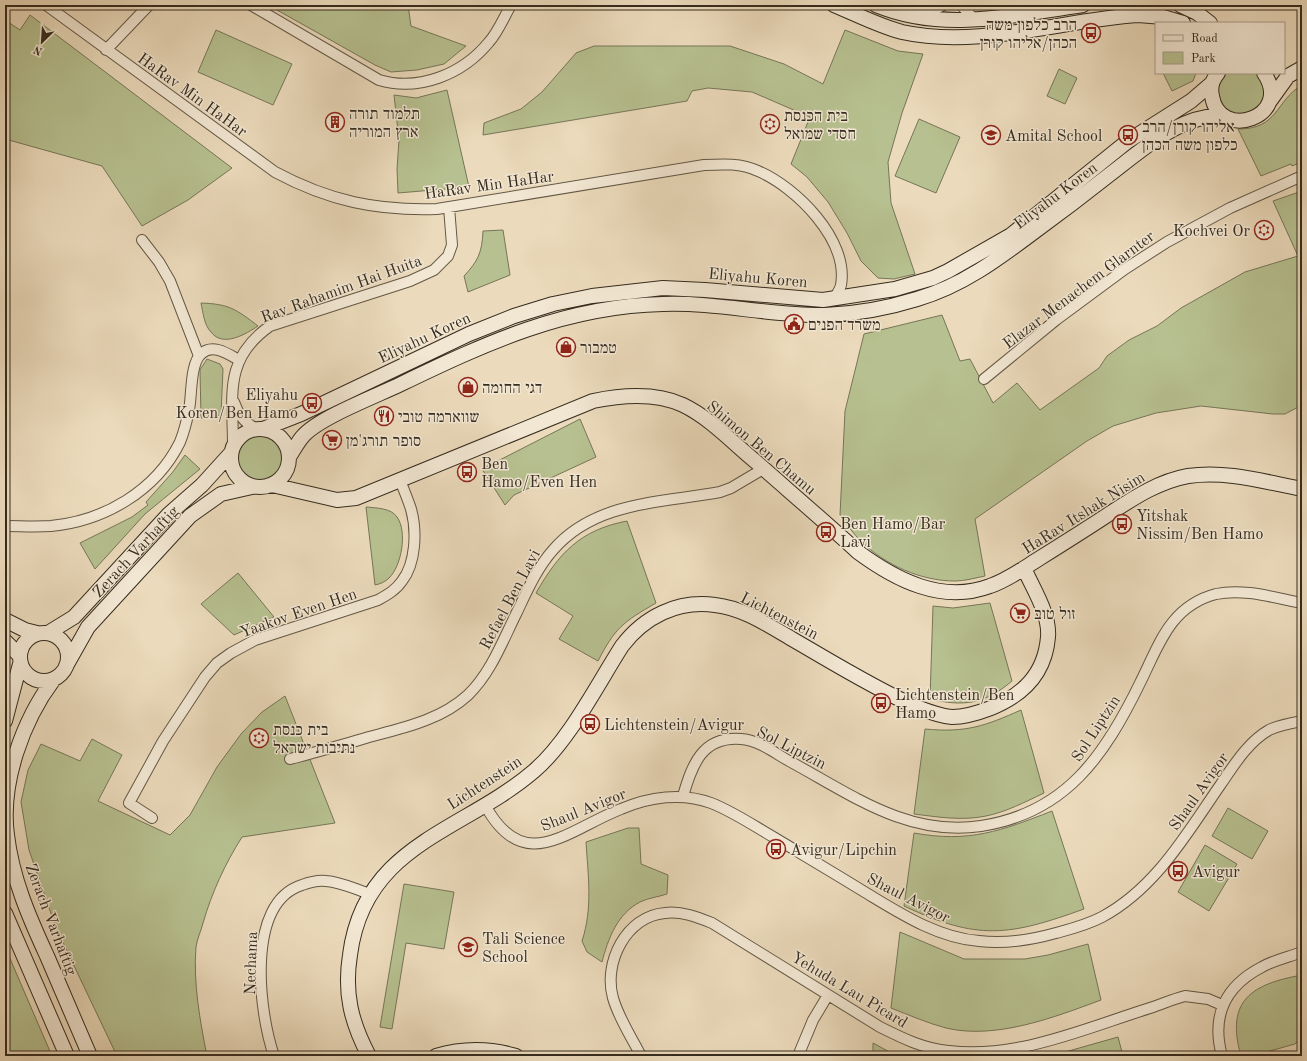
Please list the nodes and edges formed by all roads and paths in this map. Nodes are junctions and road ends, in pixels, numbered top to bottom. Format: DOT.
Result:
graph roads {
  1 [pos="46,5"];
  2 [pos="149,5"];
  3 [pos="251,5"];
  4 [pos="511,5"];
  5 [pos="834,5"];
  6 [pos="876,5"];
  7 [pos="943,5"];
  8 [pos="961,5"];
  9 [pos="1083,5"];
  10 [pos="1180,5"];
  11 [pos="505,10"];
  12 [pos="915,17"];
  13 [pos="974,19"];
  14 [pos="1179,22"];
  15 [pos="1209,22"];
  16 [pos="106,50"];
  17 [pos="1302,67"];
  18 [pos="1285,68"];
  19 [pos="1264,74"];
  20 [pos="1215,76"];
  21 [pos="1268,105"];
  22 [pos="1233,120"];
  23 [pos="1302,176"];
  24 [pos="448,207"];
  25 [pos="142,240"];
  26 [pos="834,299"];
  27 [pos="199,356"];
  28 [pos="240,360"];
  29 [pos="984,379"];
  30 [pos="232,397"];
  31 [pos="260,429"];
  32 [pos="232,449"];
  33 [pos="289,461"];
  34 [pos="763,469"];
  35 [pos="400,480"];
  36 [pos="272,486"];
  37 [pos="252,487"];
  38 [pos="1302,489"];
  39 [pos="325,498"];
  40 [pos="5,526"];
  41 [pos="1024,568"];
  42 [pos="1302,603"];
  43 [pos="5,620"];
  44 [pos="42,633"];
  45 [pos="5,641"];
  46 [pos="20,660"];
  47 [pos="66,666"];
  48 [pos="54,679"];
  49 [pos="5,721"];
  50 [pos="1302,721"];
  51 [pos="290,759"];
  52 [pos="683,796"];
  53 [pos="485,805"];
  54 [pos="152,818"];
  55 [pos="370,894"];
  56 [pos="5,913"];
  57 [pos="1302,952"];
  58 [pos="828,995"];
  59 [pos="1222,1004"];
  60 [pos="67,1056"];
  61 [pos="90,1056"];
  62 [pos="274,1056"];
  63 [pos="370,1056"];
  64 [pos="436,1056"];
  65 [pos="516,1056"];
  66 [pos="641,1056"];
  67 [pos="798,1056"];
  68 [pos="1222,1056"];
  1 -- 16 [label="street, HaRav Min HaHar"];
  2 -- 16 [label="street"];
  3 -- 11 [label="street"];
  4 -- 11 [label="street"];
  5 -- 14 [label="street"];
  6 -- 12 [label="street"];
  7 -- 12 [label="street"];
  8 -- 13 [label="street"];
  9 -- 13 [label="street"];
  10 -- 15 [label="street"];
  12 -- 13 [label="street"];
  16 -- 24 [label="street, HaRav Min HaHar"];
  17 -- 18 [label="street"];
  17 -- 21 [label="street"];
  19 -- 21 [label="street"];
  20 -- 22 [label="street"];
  20 -- 26 [label="street, Eliyahu Koren"];
  21 -- 22 [label="street, Eliyahu Koren"];
  22 -- 33 [label="street, Eliyahu Koren"];
  23 -- 29 [label="street, Elazar Menachem Glarnter"];
  24 -- 26 [label="street, HaRav Min HaHar"];
  24 -- 28 [label="street, Rav Rahamim Hai Huita"];
  25 -- 27 [label="street"];
  26 -- 31 [label="street, Eliyahu Koren"];
  27 -- 28 [label="street"];
  27 -- 40 [label="street"];
  28 -- 30 [label="street, Rav Rahamim Hai Huita"];
  30 -- 31 [label="street"];
  30 -- 32 [label="street"];
  31 -- 32 [label="street"];
  31 -- 33 [label="street"];
  32 -- 37 [label="street"];
  32 -- 44 [label="street, Zerach Varhaftig"];
  33 -- 36 [label="street"];
  33 -- 39 [label="street, Shimon Ben Chamu"];
  34 -- 35 [label="street, Shimon Ben Chamu"];
  34 -- 41 [label="street, Shimon Ben Chamu"];
  34 -- 51 [label="street, Refael Ben Lavi"];
  35 -- 39 [label="street, Shimon Ben Chamu"];
  35 -- 54 [label="street, Yaakov Even Hen"];
  36 -- 37 [label="street"];
  36 -- 39 [label="street, Shimon Ben Chamu"];
  37 -- 47 [label="street, Zerach Varhaftig"];
  38 -- 41 [label="street, HaRav Itshak Nisim"];
  41 -- 53 [label="street, Lichtenstein"];
  42 -- 52 [label="street, Sol Liptzin"];
  43 -- 44 [label="street"];
  44 -- 46 [label="street"];
  44 -- 47 [label="street"];
  45 -- 46 [label="street"];
  46 -- 48 [label="street"];
  46 -- 49 [label="street"];
  47 -- 48 [label="street"];
  48 -- 61 [label="street, Zerach Varhaftig"];
  50 -- 52 [label="street, Shaul Avigor"];
  52 -- 53 [label="street, Shaul Avigor"];
  53 -- 55 [label="street, Lichtenstein"];
  55 -- 62 [label="street, Nechama"];
  55 -- 63 [label="street, Lichtenstein"];
  56 -- 60 [label="street"];
  57 -- 59 [label="street"];
  58 -- 59 [label="street, Yehuda Lau Picard"];
  58 -- 66 [label="street, Yehuda Lau Picard"];
  58 -- 67 [label="street"];
  59 -- 68 [label="street"];
  64 -- 65 [label="street"];
}
